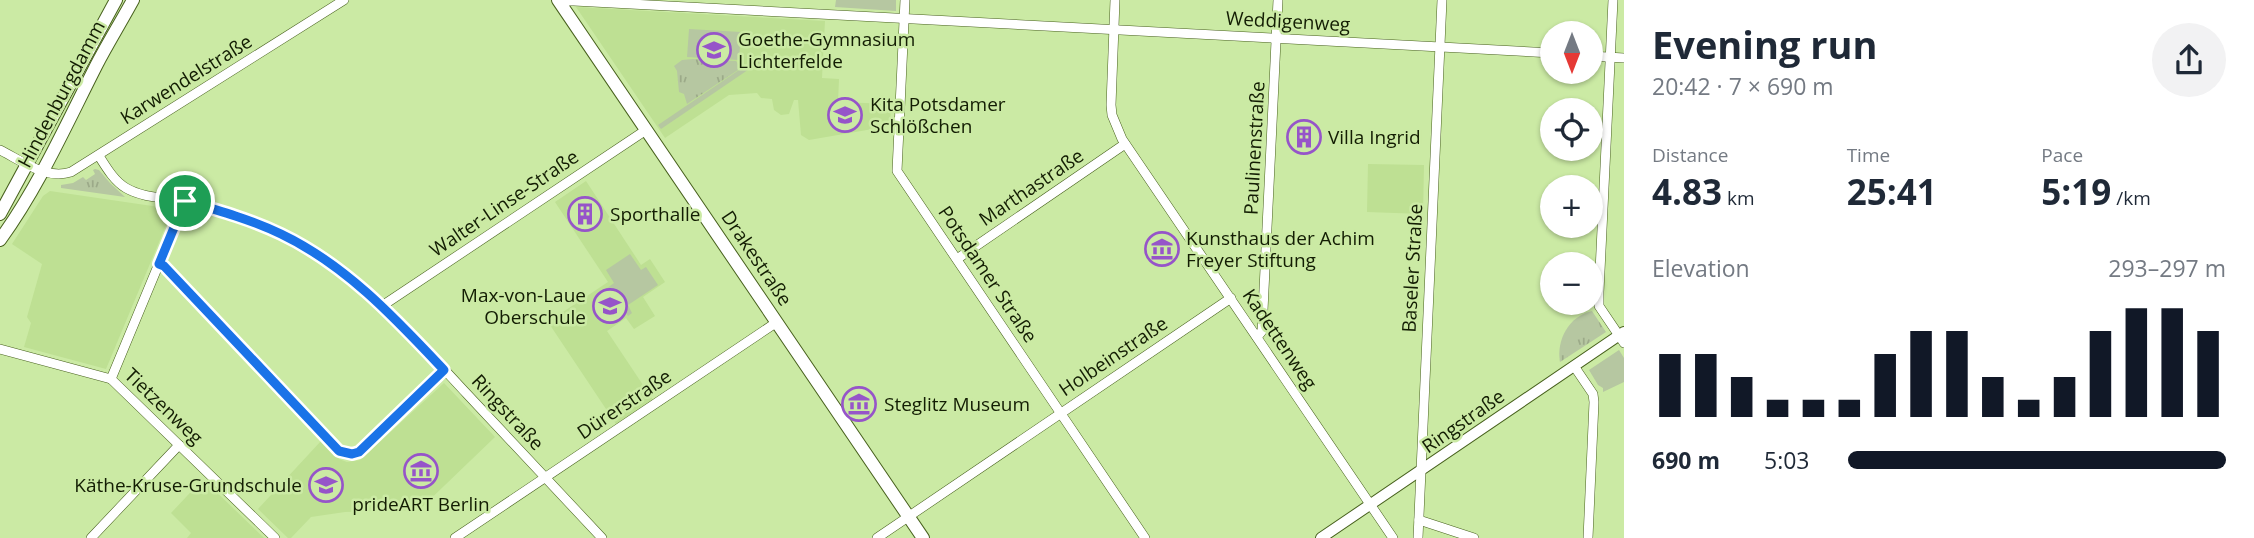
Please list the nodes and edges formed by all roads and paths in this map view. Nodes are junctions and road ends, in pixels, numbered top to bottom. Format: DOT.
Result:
graph roads {
  1 [pos="116,0"];
  2 [pos="133,0"];
  3 [pos="344,0"];
  4 [pos="905,0"];
  5 [pos="1115,0"];
  6 [pos="1278,0"];
  7 [pos="1442,0"];
  8 [pos="1613,0"];
  9 [pos="560,2"];
  10 [pos="904,18"];
  11 [pos="1114,29"];
  12 [pos="1277,38"];
  13 [pos="1440,47"];
  14 [pos="1540,53"];
  15 [pos="1603,57"];
  16 [pos="1610,57"];
  17 [pos="1624,58"];
  18 [pos="646,130"];
  19 [pos="1125,144"];
  20 [pos="0,150"];
  21 [pos="99,156"];
  22 [pos="29,164"];
  23 [pos="43,172"];
  24 [pos="185,201"];
  25 [pos="0,214"];
  26 [pos="0,240"];
  27 [pos="957,259"];
  28 [pos="159,264"];
  29 [pos="1231,298"];
  30 [pos="383,306"];
  31 [pos="777,323"];
  32 [pos="1257,337"];
  33 [pos="1622,337"];
  34 [pos="0,349"];
  35 [pos="1574,366"];
  36 [pos="444,370"];
  37 [pos="111,379"];
  38 [pos="1061,413"];
  39 [pos="179,445"];
  40 [pos="1421,471"];
  41 [pos="545,478"];
  42 [pos="1371,505"];
  43 [pos="909,517"];
  44 [pos="1419,520"];
  45 [pos="92,538"];
  46 [pos="275,538"];
  47 [pos="455,538"];
  48 [pos="602,538"];
  49 [pos="877,538"];
  50 [pos="923,538"];
  51 [pos="1145,538"];
  52 [pos="1321,538"];
  53 [pos="1393,538"];
  54 [pos="1418,538"];
  55 [pos="1474,538"];
  56 [pos="1588,538"];
  1 -- 22 [label="main road, Hindenburgdamm"];
  2 -- 23 [label="main road, Hindenburgdamm"];
  3 -- 21 [label="street, Karwendelstraße"];
  4 -- 10 [label="street, Potsdamer Straße"];
  5 -- 11 [label="street, Kadettenweg"];
  6 -- 12 [label="street, Paulinenstraße"];
  7 -- 13 [label="street, Baseler Straße"];
  8 -- 16 [label="street"];
  9 -- 10 [label="street, Weddigenweg"];
  9 -- 18 [label="main road, Drakestraße"];
  10 -- 11 [label="street, Weddigenweg"];
  10 -- 27 [label="street, Potsdamer Straße"];
  11 -- 12 [label="street, Weddigenweg"];
  11 -- 19 [label="street, Kadettenweg"];
  12 -- 13 [label="street, Weddigenweg"];
  12 -- 32 [label="street, Paulinenstraße"];
  13 -- 14 [label="street, Weddigenweg"];
  13 -- 40 [label="street, Baseler Straße"];
  15 -- 16 [label="street"];
  16 -- 17 [label="street"];
  16 -- 33 [label="street"];
  18 -- 30 [label="street, Walter-Linse-Straße"];
  18 -- 31 [label="main road, Drakestraße"];
  19 -- 27 [label="street, Marthastraße"];
  19 -- 29 [label="street, Kadettenweg"];
  20 -- 22 [label="street"];
  21 -- 23 [label="street, Karwendelstraße"];
  21 -- 24 [label="street, Ringstraße"];
  22 -- 23 [label="street"];
  22 -- 25 [label="main road, Hindenburgdamm"];
  23 -- 26 [label="main road, Hindenburgdamm"];
  24 -- 28 [label="street"];
  24 -- 30 [label="street, Ringstraße"];
  27 -- 38 [label="street, Potsdamer Straße"];
  28 -- 36 [label="street"];
  28 -- 37 [label="street"];
  29 -- 32 [label="street, Kadettenweg"];
  29 -- 38 [label="street, Holbeinstraße"];
  30 -- 36 [label="street, Ringstraße"];
  31 -- 41 [label="street, Dürerstraße"];
  31 -- 43 [label="main road, Drakestraße"];
  32 -- 42 [label="street, Kadettenweg"];
  33 -- 35 [label="street, Ringstraße"];
  34 -- 37 [label="street, Tietzenweg"];
  35 -- 40 [label="street, Ringstraße"];
  35 -- 56 [label="street"];
  36 -- 41 [label="street, Ringstraße"];
  37 -- 39 [label="street, Tietzenweg"];
  38 -- 43 [label="street, Holbeinstraße"];
  38 -- 51 [label="street, Potsdamer Straße"];
  39 -- 45 [label="street"];
  39 -- 46 [label="street, Tietzenweg"];
  40 -- 42 [label="street, Ringstraße"];
  40 -- 44 [label="street, Baseler Straße"];
  41 -- 47 [label="street, Dürerstraße"];
  41 -- 48 [label="street, Ringstraße"];
  42 -- 52 [label="street, Ringstraße"];
  42 -- 53 [label="street, Kadettenweg"];
  43 -- 49 [label="street, Holbeinstraße"];
  43 -- 50 [label="main road, Drakestraße"];
  44 -- 54 [label="street, Baseler Straße"];
  44 -- 55 [label="street"];
}
